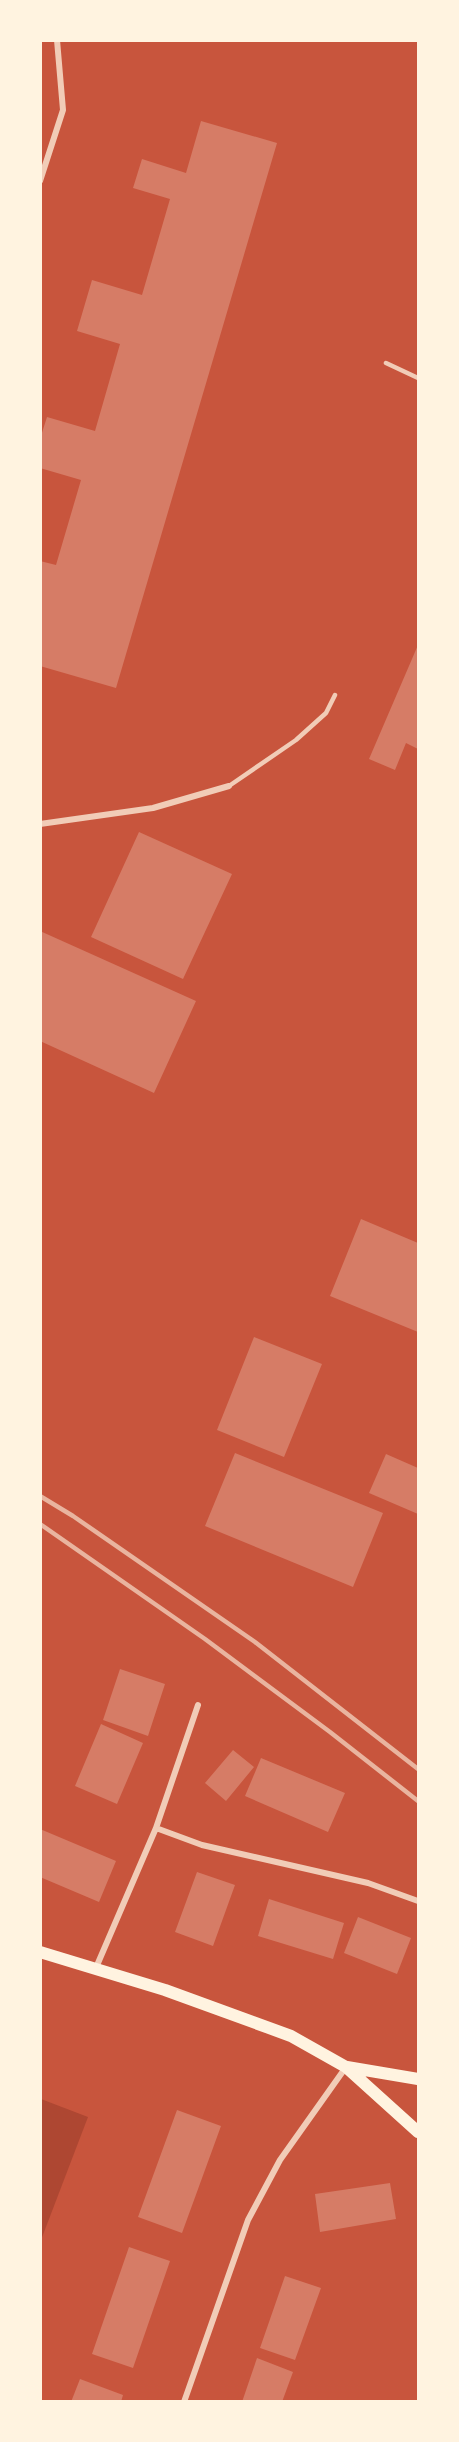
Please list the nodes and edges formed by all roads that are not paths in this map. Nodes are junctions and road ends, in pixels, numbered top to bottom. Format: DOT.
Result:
graph roads {
  1 [pos="57,40"];
  2 [pos="40,181"];
  3 [pos="386,363"];
  4 [pos="418,378"];
  5 [pos="335,695"];
  6 [pos="230,786"];
  7 [pos="40,824"];
  8 [pos="198,1705"];
  9 [pos="156,1828"];
  10 [pos="418,1901"];
  11 [pos="40,1952"];
  12 [pos="95,1970"];
  13 [pos="346,2067"];
  14 [pos="418,2079"];
  15 [pos="418,2132"];
  16 [pos="184,2402"];
  1 -- 2 [label="street"];
  3 -- 4 [label="lane"];
  5 -- 6 [label="lane"];
  6 -- 7 [label="street"];
  8 -- 9 [label="street"];
  9 -- 10 [label="street"];
  9 -- 12 [label="street"];
  11 -- 12 [label="main road"];
  12 -- 13 [label="main road"];
  13 -- 14 [label="main road"];
  13 -- 15 [label="main road"];
  13 -- 16 [label="street"];
}
